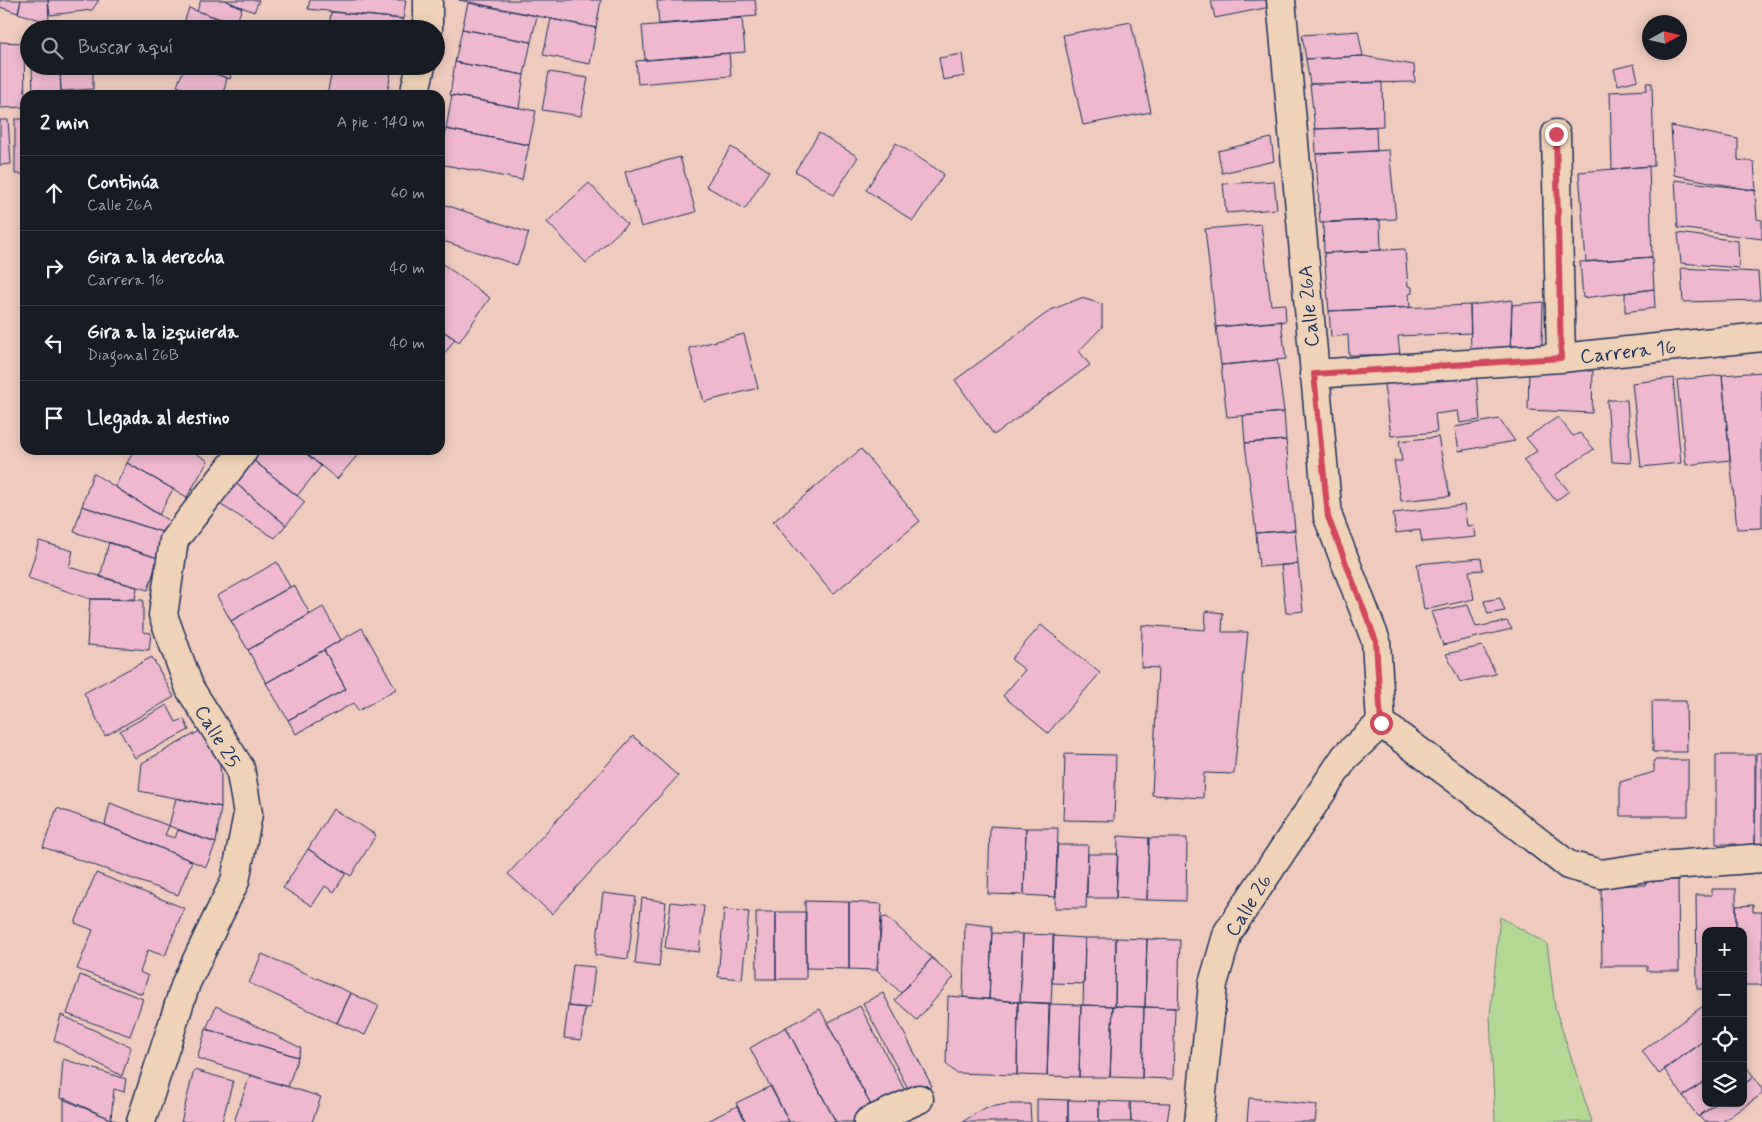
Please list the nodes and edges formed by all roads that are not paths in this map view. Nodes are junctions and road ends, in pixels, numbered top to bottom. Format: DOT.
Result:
graph roads {
  1 [pos="428,0"];
  2 [pos="1281,0"];
  3 [pos="428,20"];
  4 [pos="419,75"];
  5 [pos="415,90"];
  6 [pos="1556,134"];
  7 [pos="1762,337"];
  8 [pos="1561,358"];
  9 [pos="1314,374"];
  10 [pos="240,455"];
  11 [pos="1381,723"];
  12 [pos="1762,858"];
  13 [pos="919,1099"];
  14 [pos="141,1122"];
  15 [pos="868,1122"];
  16 [pos="1199,1122"];
  1 -- 3 [label="street"];
  2 -- 9 [label="street, Calle 26A"];
  4 -- 5 [label="street"];
  6 -- 8 [label="street"];
  7 -- 8 [label="street, Carrera 16"];
  8 -- 9 [label="street, Carrera 16"];
  9 -- 11 [label="street, Calle 26A"];
  10 -- 14 [label="street, Calle 25"];
  11 -- 12 [label="street"];
  11 -- 16 [label="street, Calle 26"];
  13 -- 15 [label="street"];
}
